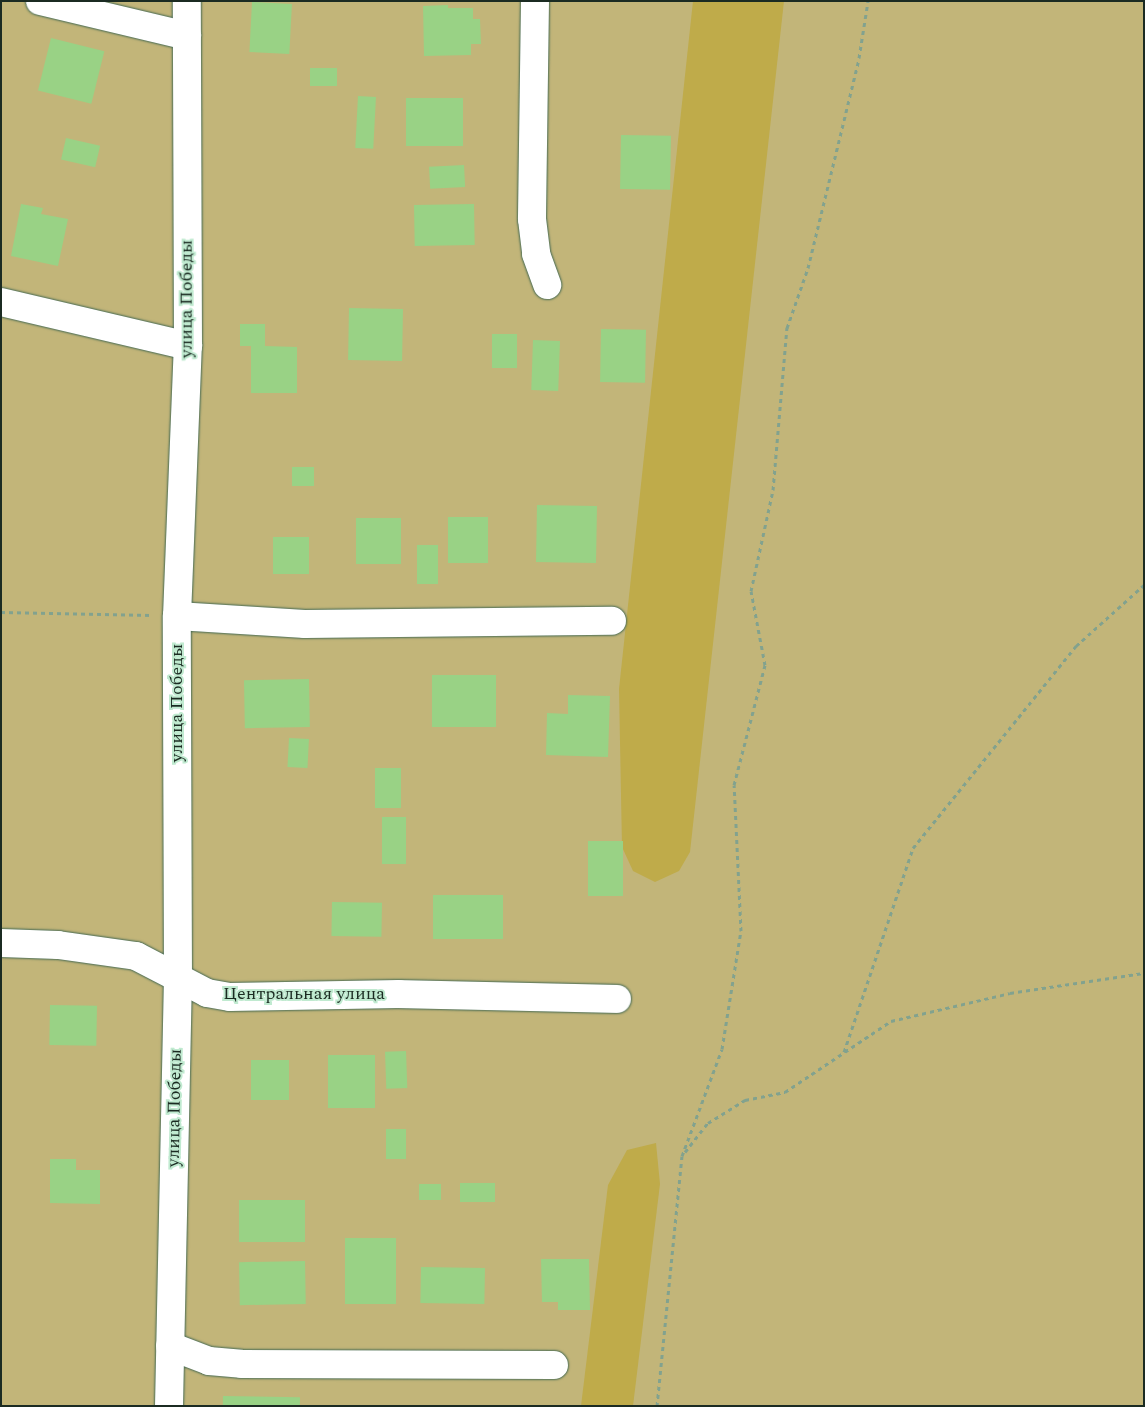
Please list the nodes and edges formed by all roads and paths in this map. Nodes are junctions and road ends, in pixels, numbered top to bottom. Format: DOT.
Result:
graph roads {
  1 [pos="40,1"];
  2 [pos="187,1"];
  3 [pos="535,1"];
  4 [pos="868,1"];
  5 [pos="187,36"];
  6 [pos="547,285"];
  7 [pos="1,302"];
  8 [pos="188,346"];
  9 [pos="1144,585"];
  10 [pos="1,612"];
  11 [pos="177,616"];
  12 [pos="612,621"];
  13 [pos="1,943"];
  14 [pos="1144,972"];
  15 [pos="178,978"];
  16 [pos="617,999"];
  17 [pos="844,1052"];
  18 [pos="682,1156"];
  19 [pos="170,1346"];
  20 [pos="554,1365"];
  21 [pos="169,1406"];
  22 [pos="657,1406"];
  1 -- 5 [label="street"];
  2 -- 5 [label="street, улица Победы"];
  3 -- 6 [label="street"];
  4 -- 18 [label="path"];
  5 -- 8 [label="street, улица Победы"];
  7 -- 8 [label="street"];
  8 -- 11 [label="street, улица Победы"];
  9 -- 17 [label="path"];
  10 -- 11 [label="path"];
  11 -- 12 [label="street"];
  11 -- 15 [label="street, улица Победы"];
  13 -- 15 [label="street, Центральная улица"];
  14 -- 17 [label="path"];
  15 -- 16 [label="street, Центральная улица"];
  15 -- 19 [label="street, улица Победы"];
  17 -- 18 [label="path"];
  18 -- 22 [label="path"];
  19 -- 20 [label="street"];
  19 -- 21 [label="street, улица Победы"];
}
